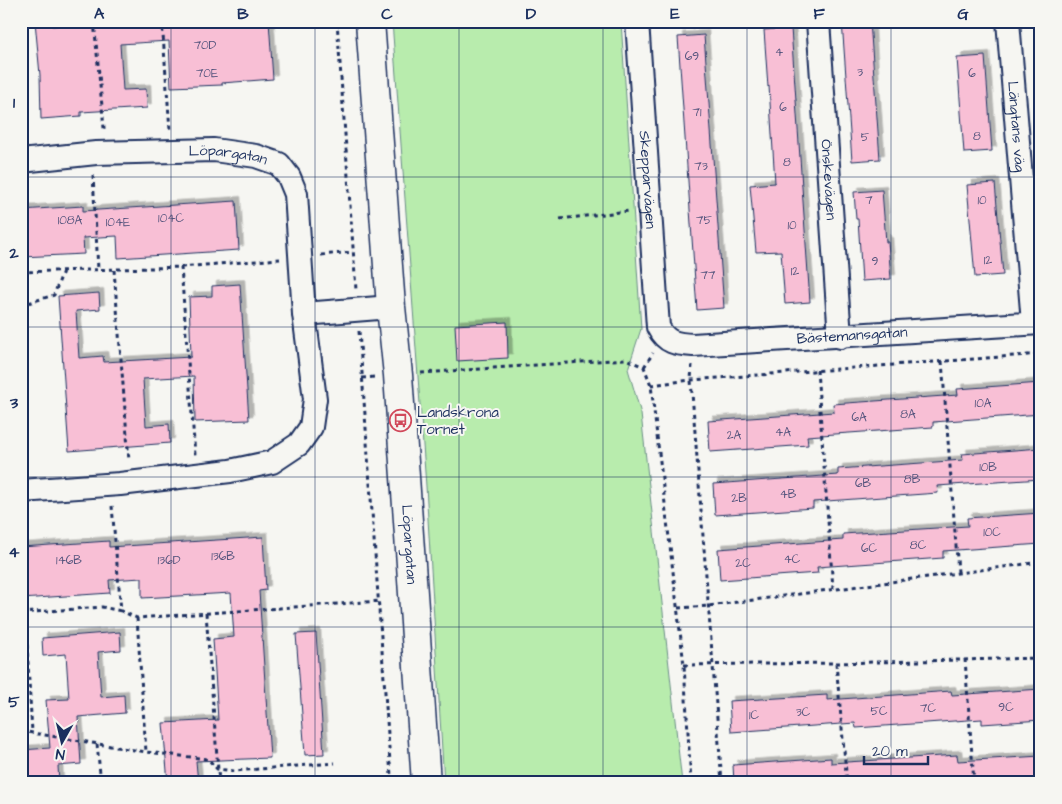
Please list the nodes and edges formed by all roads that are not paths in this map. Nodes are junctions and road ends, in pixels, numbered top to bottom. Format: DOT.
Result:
graph roads {
  1 [pos="370,21"];
  2 [pos="818,21"];
  3 [pos="1008,21"];
  4 [pos="638,26"];
  5 [pos="21,161"];
  6 [pos="391,307"];
  7 [pos="304,314"];
  8 [pos="1037,323"];
  9 [pos="663,337"];
  10 [pos="840,337"];
  11 [pos="21,491"];
  12 [pos="426,783"];
  1 -- 6 [label="street, Löpargatan"];
  2 -- 10 [label="street, Önskevägen"];
  3 -- 8 [label="street, Längtans väg"];
  4 -- 9 [label="street, Skepparvägen"];
  5 -- 7 [label="street, Löpargatan"];
  6 -- 7 [label="street"];
  6 -- 12 [label="street, Löpargatan"];
  7 -- 11 [label="street, Löpargatan"];
  8 -- 10 [label="street, Bästemansgatan"];
  9 -- 10 [label="street, Bästemansgatan"];
}
